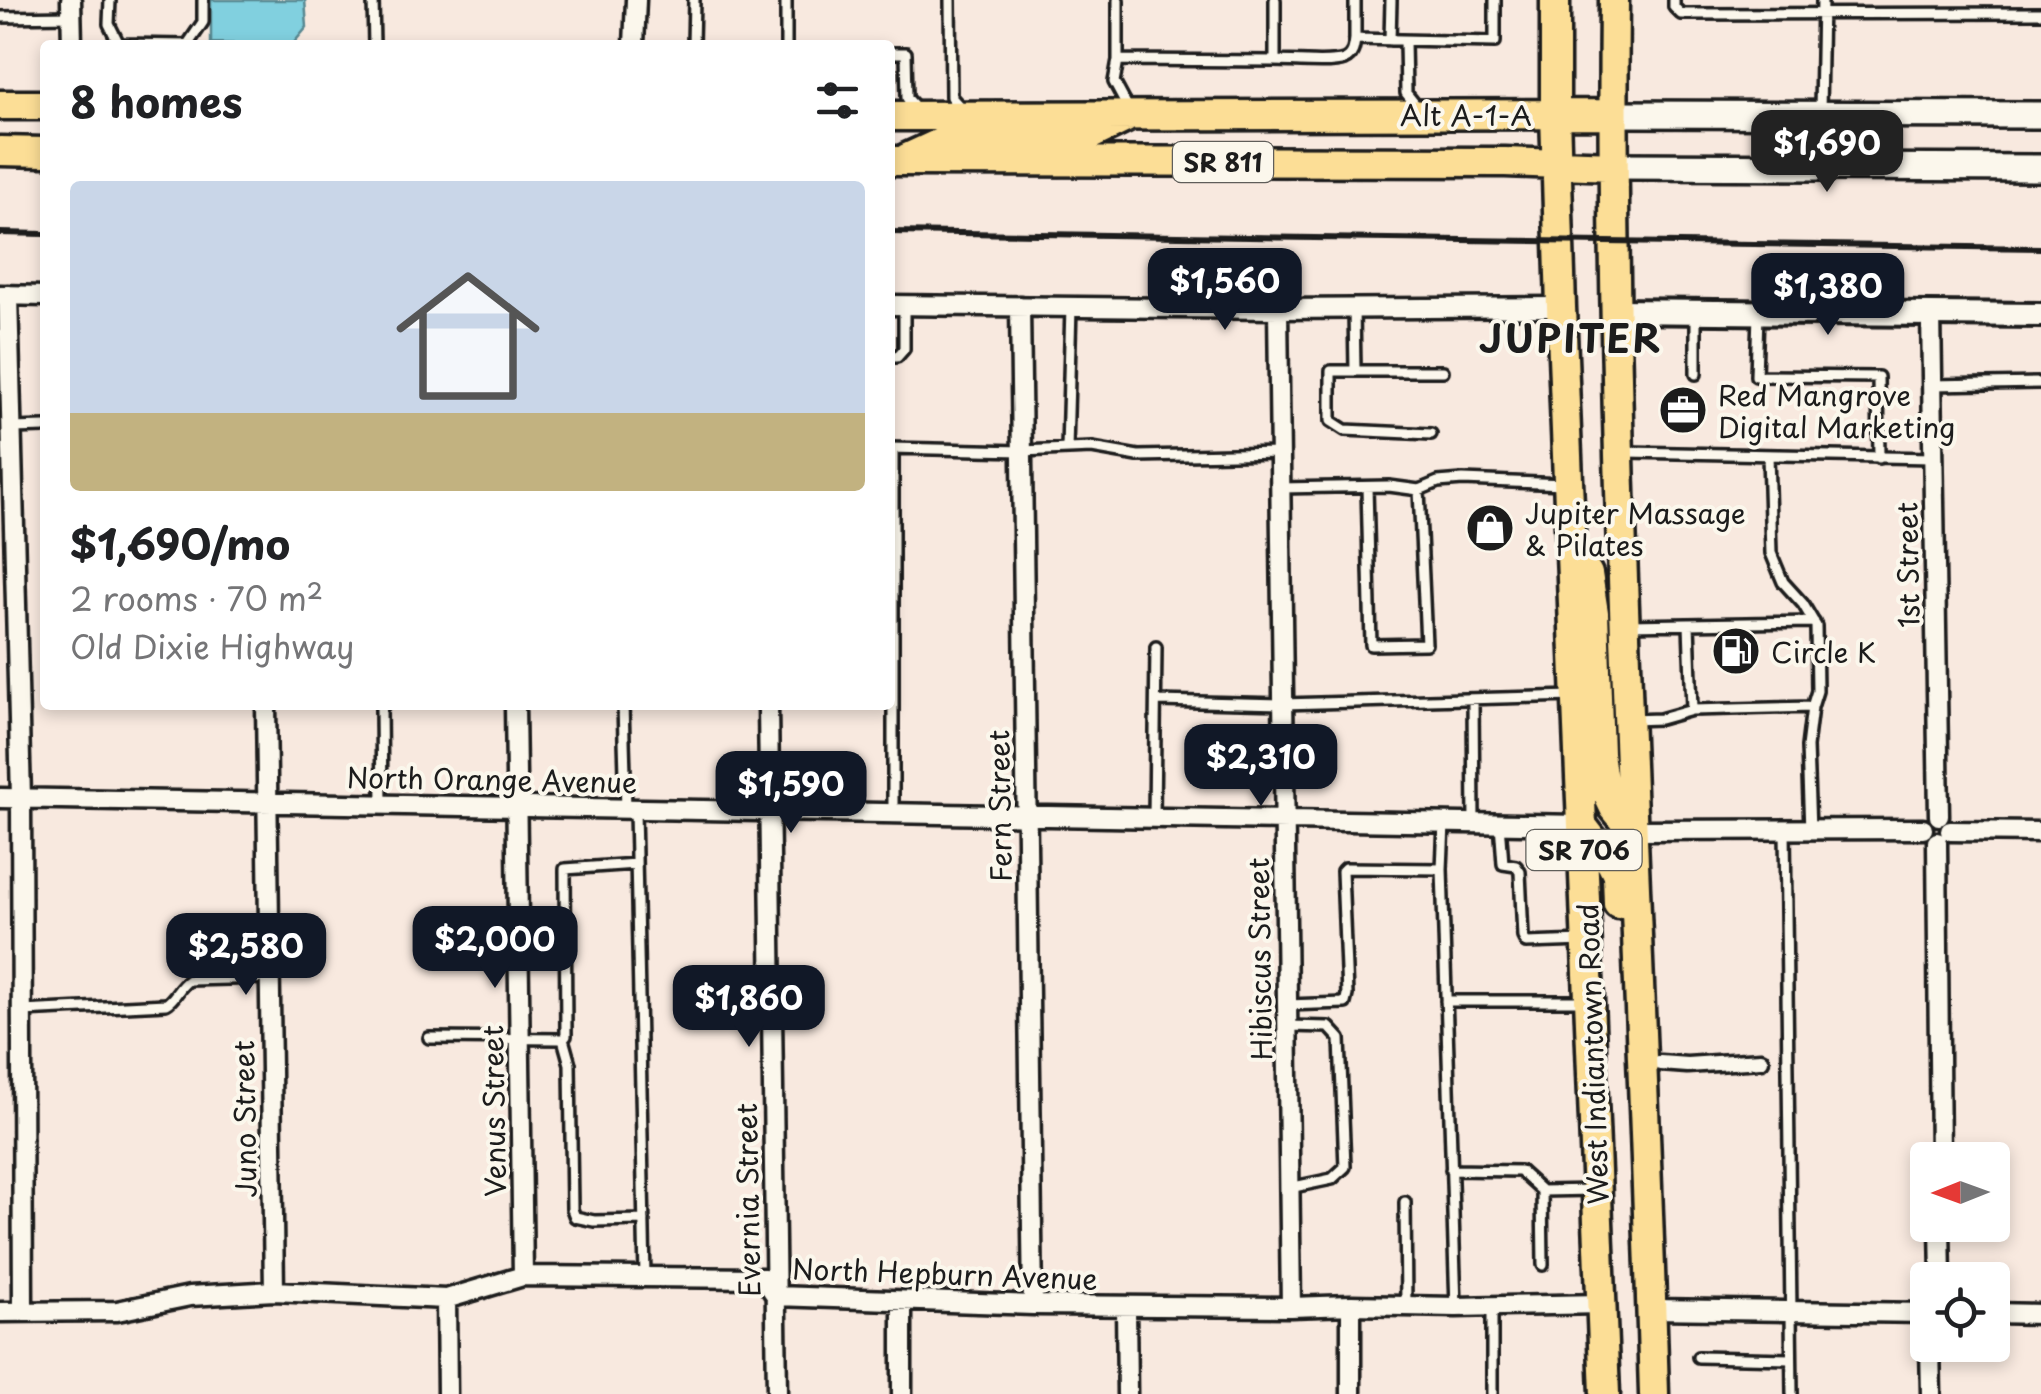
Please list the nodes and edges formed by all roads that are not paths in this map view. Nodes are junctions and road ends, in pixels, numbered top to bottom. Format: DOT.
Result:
graph roads {
  1 [pos="110,0"];
  2 [pos="203,0"];
  3 [pos="374,0"];
  4 [pos="636,0"];
  5 [pos="694,0"];
  6 [pos="786,0"];
  7 [pos="950,0"];
  8 [pos="1118,0"];
  9 [pos="1275,0"];
  10 [pos="1355,0"];
  11 [pos="1391,0"];
  12 [pos="1495,0"];
  13 [pos="1555,0"];
  14 [pos="1614,0"];
  15 [pos="1674,0"];
  16 [pos="1730,0"];
  17 [pos="1822,0"];
  18 [pos="72,8"];
  19 [pos="2041,13"];
  20 [pos="1729,14"];
  21 [pos="1822,14"];
  22 [pos="0,17"];
  23 [pos="1355,39"];
  24 [pos="72,40"];
  25 [pos="118,40"];
  26 [pos="191,40"];
  27 [pos="374,40"];
  28 [pos="634,40"];
  29 [pos="694,40"];
  30 [pos="786,40"];
  31 [pos="1390,40"];
  32 [pos="1405,41"];
  33 [pos="895,53"];
  34 [pos="1118,60"];
  35 [pos="1275,62"];
  36 [pos="0,105"];
  37 [pos="40,106"];
  38 [pos="1423,114"];
  39 [pos="1555,114"];
  40 [pos="1613,114"];
  41 [pos="1820,114"];
  42 [pos="1132,115"];
  43 [pos="2041,115"];
  44 [pos="895,116"];
  45 [pos="924,116"];
  46 [pos="968,116"];
  47 [pos="0,151"];
  48 [pos="40,152"];
  49 [pos="896,161"];
  50 [pos="1556,165"];
  51 [pos="1613,166"];
  52 [pos="2041,168"];
  53 [pos="4,295"];
  54 [pos="40,296"];
  55 [pos="897,305"];
  56 [pos="1020,306"];
  57 [pos="1071,307"];
  58 [pos="1560,307"];
  59 [pos="1354,309"];
  60 [pos="1278,310"];
  61 [pos="1616,310"];
  62 [pos="1696,311"];
  63 [pos="1758,312"];
  64 [pos="1931,312"];
  65 [pos="2041,315"];
  66 [pos="895,357"];
  67 [pos="1355,371"];
  68 [pos="1442,371"];
  69 [pos="1696,374"];
  70 [pos="2041,383"];
  71 [pos="1932,385"];
  72 [pos="40,427"];
  73 [pos="11,428"];
  74 [pos="1431,434"];
  75 [pos="895,448"];
  76 [pos="1068,449"];
  77 [pos="1022,451"];
  78 [pos="1620,452"];
  79 [pos="1280,453"];
  80 [pos="1768,455"];
  81 [pos="1880,458"];
  82 [pos="1933,458"];
  83 [pos="6,461"];
  84 [pos="1568,484"];
  85 [pos="1368,487"];
  86 [pos="1280,488"];
  87 [pos="1419,490"];
  88 [pos="1571,546"];
  89 [pos="7,564"];
  90 [pos="1814,622"];
  91 [pos="1689,624"];
  92 [pos="1626,625"];
  93 [pos="1156,647"];
  94 [pos="1577,696"];
  95 [pos="1472,700"];
  96 [pos="1157,702"];
  97 [pos="1283,704"];
  98 [pos="1812,706"];
  99 [pos="266,710"];
  100 [pos="381,710"];
  101 [pos="515,710"];
  102 [pos="623,710"];
  103 [pos="768,710"];
  104 [pos="893,710"];
  105 [pos="1692,710"];
  106 [pos="1628,720"];
  107 [pos="0,798"];
  108 [pos="20,798"];
  109 [pos="268,802"];
  110 [pos="382,804"];
  111 [pos="517,807"];
  112 [pos="631,809"];
  113 [pos="770,812"];
  114 [pos="894,814"];
  115 [pos="1027,816"];
  116 [pos="1154,818"];
  117 [pos="1284,820"];
  118 [pos="1444,823"];
  119 [pos="1474,823"];
  120 [pos="1500,823"];
  121 [pos="1582,825"];
  122 [pos="1632,830"];
  123 [pos="1785,830"];
  124 [pos="1810,830"];
  125 [pos="1937,830"];
  126 [pos="2041,832"];
  127 [pos="636,864"];
  128 [pos="1442,869"];
  129 [pos="1587,941"];
  130 [pos="270,978"];
  131 [pos="1446,1000"];
  132 [pos="1590,1001"];
  133 [pos="1287,1005"];
  134 [pos="22,1011"];
  135 [pos="1287,1026"];
  136 [pos="428,1038"];
  137 [pos="520,1038"];
  138 [pos="563,1040"];
  139 [pos="1761,1060"];
  140 [pos="1660,1063"];
  141 [pos="1940,1142"];
  142 [pos="1452,1170"];
  143 [pos="1646,1173"];
  144 [pos="1290,1188"];
  145 [pos="1598,1190"];
  146 [pos="1542,1191"];
  147 [pos="1405,1202"];
  148 [pos="644,1220"];
  149 [pos="1543,1266"];
  150 [pos="523,1276"];
  151 [pos="645,1277"];
  152 [pos="274,1292"];
  153 [pos="776,1296"];
  154 [pos="446,1299"];
  155 [pos="902,1301"];
  156 [pos="1602,1304"];
  157 [pos="1034,1305"];
  158 [pos="1350,1305"];
  159 [pos="1126,1306"];
  160 [pos="1406,1306"];
  161 [pos="1492,1306"];
  162 [pos="1291,1307"];
  163 [pos="1456,1307"];
  164 [pos="1652,1309"];
  165 [pos="0,1312"];
  166 [pos="23,1312"];
  167 [pos="1790,1312"];
  168 [pos="1910,1313"];
  169 [pos="2010,1313"];
  170 [pos="2041,1314"];
  171 [pos="1698,1357"];
  172 [pos="1791,1359"];
  173 [pos="1930,1362"];
  174 [pos="447,1394"];
  175 [pos="777,1394"];
  176 [pos="902,1394"];
  177 [pos="1127,1394"];
  178 [pos="1351,1394"];
  179 [pos="1492,1394"];
  180 [pos="1605,1394"];
  181 [pos="1654,1394"];
  182 [pos="1792,1394"];
  183 [pos="1931,1394"];
  1 -- 25 [label="lane"];
  2 -- 26 [label="lane"];
  3 -- 27 [label="lane"];
  4 -- 28 [label="street"];
  5 -- 29 [label="lane"];
  6 -- 30 [label="lane"];
  7 -- 46 [label="lane"];
  8 -- 34 [label="lane"];
  9 -- 35 [label="lane"];
  10 -- 23 [label="lane"];
  11 -- 31 [label="lane"];
  12 -- 32 [label="lane"];
  13 -- 39 [label="main road, SR 706"];
  14 -- 40 [label="main road, SR 706"];
  15 -- 20 [label="lane"];
  16 -- 20 [label="lane"];
  17 -- 21 [label="lane"];
  18 -- 22 [label="lane"];
  18 -- 24 [label="street"];
  19 -- 21 [label="lane"];
  20 -- 21 [label="lane"];
  21 -- 41 [label="lane"];
  23 -- 31 [label="lane"];
  23 -- 35 [label="lane"];
  31 -- 32 [label="lane"];
  32 -- 38 [label="lane"];
  33 -- 45 [label="lane"];
  34 -- 35 [label="lane"];
  34 -- 42 [label="lane"];
  36 -- 37 [label="main road"];
  38 -- 39 [label="main road, Alt A-1-A / SR 811"];
  38 -- 42 [label="main road, Alt A-1-A / SR 811"];
  39 -- 40 [label="main road, Alt A-1-A / SR 811"];
  39 -- 50 [label="main road, West Indiantown Road / SR 706"];
  40 -- 41 [label="main road, Alt A-1-A / SR 811"];
  40 -- 51 [label="main road, West Indiantown Road / SR 706"];
  41 -- 43 [label="main road, Alt A-1-A / SR 811"];
  42 -- 46 [label="main road, Alt A-1-A / SR 811"];
  42 -- 49 [label="main road"];
  44 -- 45 [label="main road, Alt A-1-A / SR 811"];
  45 -- 46 [label="main road, Alt A-1-A / SR 811"];
  47 -- 48 [label="main road"];
  49 -- 50 [label="main road, Alt A-1-A / SR 811"];
  50 -- 51 [label="main road, Alt A-1-A / SR 811"];
  50 -- 58 [label="main road, West Indiantown Road / SR 706"];
  51 -- 52 [label="main road, SR 811"];
  51 -- 61 [label="main road, West Indiantown Road / SR 706"];
  53 -- 54 [label="street"];
  53 -- 73 [label="street"];
  55 -- 56 [label="street"];
  55 -- 66 [label="lane"];
  56 -- 57 [label="street"];
  56 -- 77 [label="street, Fern Street"];
  57 -- 60 [label="street"];
  57 -- 76 [label="lane"];
  58 -- 59 [label="street"];
  58 -- 84 [label="main road, West Indiantown Road / SR 706"];
  59 -- 60 [label="street"];
  59 -- 67 [label="lane"];
  60 -- 79 [label="street, Hibiscus Street"];
  61 -- 62 [label="street"];
  61 -- 78 [label="main road, West Indiantown Road / SR 706"];
  62 -- 63 [label="street"];
  62 -- 69 [label="lane"];
  63 -- 64 [label="street"];
  63 -- 81 [label="lane"];
  64 -- 65 [label="street"];
  64 -- 71 [label="street, 1st Street"];
  67 -- 68 [label="lane"];
  67 -- 74 [label="lane"];
  70 -- 71 [label="lane"];
  71 -- 82 [label="street, 1st Street"];
  72 -- 73 [label="lane"];
  73 -- 83 [label="street"];
  75 -- 77 [label="lane"];
  76 -- 77 [label="lane"];
  76 -- 79 [label="lane"];
  77 -- 115 [label="street, Fern Street"];
  78 -- 80 [label="lane"];
  78 -- 92 [label="main road, West Indiantown Road / SR 706"];
  79 -- 86 [label="street, Hibiscus Street"];
  80 -- 81 [label="lane"];
  80 -- 90 [label="lane"];
  81 -- 82 [label="lane"];
  82 -- 125 [label="street, 1st Street"];
  83 -- 89 [label="street"];
  84 -- 87 [label="lane"];
  84 -- 88 [label="main road, West Indiantown Road / SR 706"];
  85 -- 86 [label="lane"];
  85 -- 87 [label="lane"];
  85 -- 87 [label="lane"];
  86 -- 97 [label="street, Hibiscus Street"];
  88 -- 94 [label="main road, West Indiantown Road / SR 706"];
  88 -- 122 [label="main road"];
  89 -- 108 [label="street"];
  90 -- 91 [label="lane"];
  90 -- 98 [label="lane"];
  91 -- 92 [label="lane"];
  91 -- 105 [label="lane"];
  92 -- 106 [label="main road, West Indiantown Road / SR 706"];
  93 -- 96 [label="lane"];
  94 -- 95 [label="lane"];
  94 -- 121 [label="main road, West Indiantown Road / SR 706"];
  95 -- 97 [label="lane"];
  95 -- 119 [label="lane"];
  96 -- 97 [label="lane"];
  96 -- 116 [label="lane"];
  97 -- 117 [label="street, Hibiscus Street"];
  98 -- 105 [label="lane"];
  98 -- 124 [label="lane"];
  99 -- 109 [label="street, Juno Street"];
  100 -- 110 [label="lane"];
  101 -- 111 [label="street, Venus Street"];
  102 -- 112 [label="lane"];
  103 -- 113 [label="street, Evernia Street"];
  104 -- 114 [label="lane"];
  105 -- 106 [label="lane"];
  106 -- 122 [label="main road, West Indiantown Road / SR 706"];
  107 -- 108 [label="street, North Orange Avenue"];
  108 -- 109 [label="street, North Orange Avenue"];
  108 -- 134 [label="street"];
  109 -- 110 [label="street, North Orange Avenue"];
  109 -- 130 [label="street, Juno Street"];
  110 -- 111 [label="street, North Orange Avenue"];
  111 -- 112 [label="street, North Orange Avenue"];
  111 -- 137 [label="street, Venus Street"];
  112 -- 113 [label="street, North Orange Avenue"];
  112 -- 127 [label="lane"];
  113 -- 114 [label="street, North Orange Avenue"];
  113 -- 153 [label="street, Evernia Street"];
  114 -- 115 [label="street, North Orange Avenue"];
  115 -- 116 [label="street, North Orange Avenue"];
  115 -- 157 [label="street, Fern Street"];
  116 -- 117 [label="street, North Orange Avenue"];
  117 -- 118 [label="street, North Orange Avenue"];
  117 -- 133 [label="street, Hibiscus Street"];
  118 -- 119 [label="street, North Orange Avenue"];
  118 -- 128 [label="lane"];
  119 -- 120 [label="street, North Orange Avenue"];
  120 -- 121 [label="street, North Orange Avenue"];
  120 -- 129 [label="lane"];
  121 -- 129 [label="main road, West Indiantown Road / SR 706"];
  121 -- 143 [label="main road"];
  122 -- 123 [label="street"];
  122 -- 143 [label="main road, West Indiantown Road / SR 706"];
  123 -- 124 [label="street"];
  123 -- 167 [label="lane"];
  124 -- 125 [label="street"];
  125 -- 126 [label="street"];
  125 -- 141 [label="street, 1st Street"];
  127 -- 138 [label="lane"];
  127 -- 148 [label="lane"];
  128 -- 131 [label="lane"];
  128 -- 133 [label="lane"];
  129 -- 132 [label="main road, West Indiantown Road / SR 706"];
  130 -- 134 [label="lane"];
  130 -- 152 [label="street, Juno Street"];
  131 -- 132 [label="lane"];
  131 -- 142 [label="lane"];
  132 -- 145 [label="main road, West Indiantown Road / SR 706"];
  133 -- 135 [label="street, Hibiscus Street"];
  134 -- 166 [label="street"];
  135 -- 144 [label="street, Hibiscus Street"];
  135 -- 144 [label="lane"];
  136 -- 137 [label="lane"];
  137 -- 138 [label="lane"];
  137 -- 150 [label="street, Venus Street"];
  138 -- 148 [label="lane"];
  139 -- 140 [label="street"];
  142 -- 146 [label="lane"];
  142 -- 163 [label="lane"];
  143 -- 164 [label="main road, West Indiantown Road / SR 706"];
  144 -- 162 [label="street, Hibiscus Street"];
  145 -- 146 [label="lane"];
  145 -- 156 [label="main road, West Indiantown Road / SR 706"];
  146 -- 149 [label="lane"];
  147 -- 160 [label="lane"];
  148 -- 151 [label="lane"];
  150 -- 151 [label="street, North Hepburn Avenue"];
  150 -- 154 [label="street, North Hepburn Avenue"];
  151 -- 153 [label="street, North Hepburn Avenue"];
  152 -- 154 [label="street, North Hepburn Avenue"];
  152 -- 166 [label="street, North Hepburn Avenue"];
  153 -- 155 [label="street, North Hepburn Avenue"];
  153 -- 175 [label="street, Evernia Street"];
  154 -- 174 [label="street"];
  155 -- 157 [label="street, North Hepburn Avenue"];
  155 -- 176 [label="street"];
  156 -- 161 [label="street, North Hepburn Avenue"];
  156 -- 180 [label="main road, West Indiantown Road / SR 706"];
  157 -- 159 [label="street, North Hepburn Avenue"];
  158 -- 160 [label="street, North Hepburn Avenue"];
  158 -- 162 [label="street, North Hepburn Avenue"];
  158 -- 178 [label="street"];
  159 -- 162 [label="street, North Hepburn Avenue"];
  159 -- 177 [label="street"];
  160 -- 163 [label="street, North Hepburn Avenue"];
  161 -- 163 [label="street, North Hepburn Avenue"];
  161 -- 179 [label="lane"];
  164 -- 167 [label="street"];
  164 -- 181 [label="main road, West Indiantown Road / SR 706"];
  165 -- 166 [label="street, North Hepburn Avenue"];
  167 -- 168 [label="street"];
  167 -- 172 [label="lane"];
  169 -- 170 [label="street"];
  171 -- 172 [label="lane"];
  172 -- 182 [label="lane"];
  173 -- 183 [label="street"];
}
